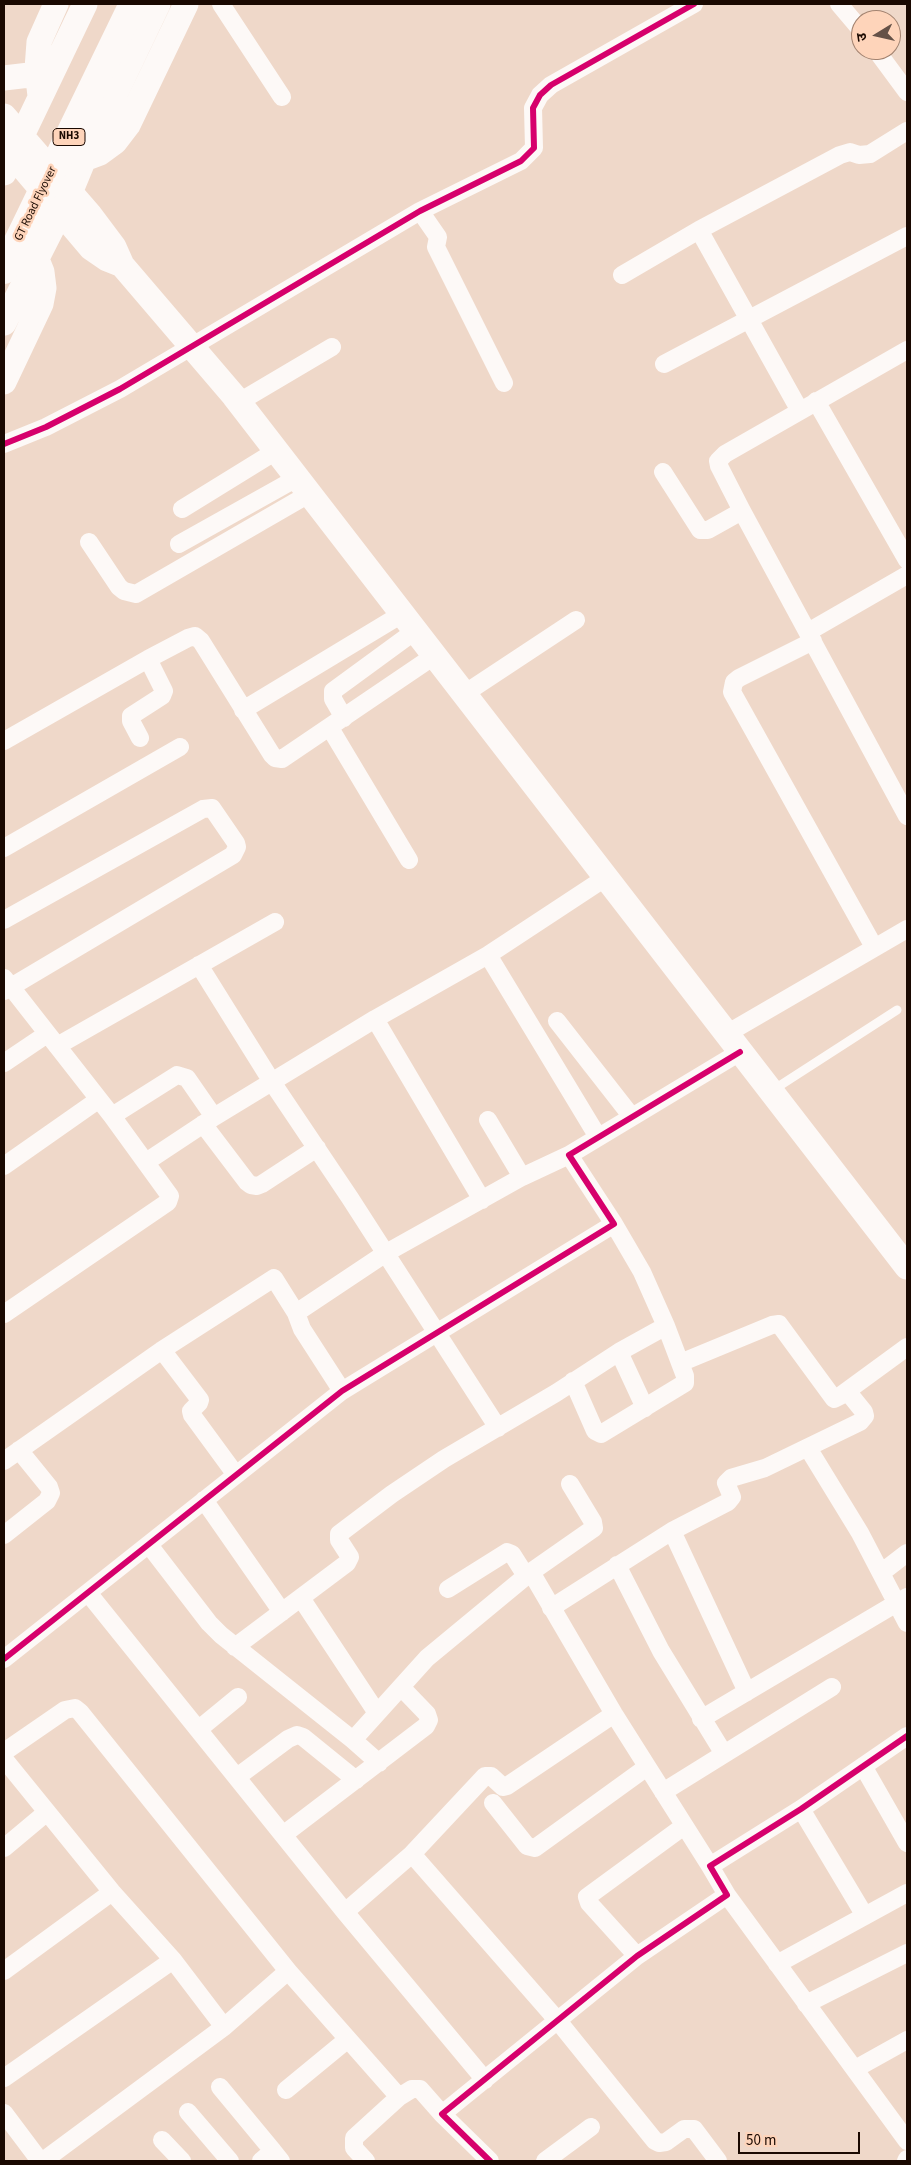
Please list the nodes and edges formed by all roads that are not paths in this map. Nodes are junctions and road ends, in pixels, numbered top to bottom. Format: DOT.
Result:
graph roads {
  1 [pos="56,4"];
  2 [pos="86,4"];
  3 [pos="114,4"];
  4 [pos="133,4"];
  5 [pos="158,4"];
  6 [pos="186,4"];
  7 [pos="221,4"];
  8 [pos="694,4"];
  9 [pos="839,4"];
  10 [pos="851,18"];
  11 [pos="883,60"];
  12 [pos="4,78"];
  13 [pos="39,86"];
  14 [pos="907,92"];
  15 [pos="282,97"];
  16 [pos="4,116"];
  17 [pos="907,131"];
  18 [pos="10,153"];
  19 [pos="84,159"];
  20 [pos="65,203"];
  21 [pos="420,211"];
  22 [pos="4,228"];
  23 [pos="699,230"];
  24 [pos="907,236"];
  25 [pos="36,257"];
  26 [pos="4,270"];
  27 [pos="622,275"];
  28 [pos="750,318"];
  29 [pos="4,323"];
  30 [pos="191,346"];
  31 [pos="332,347"];
  32 [pos="907,350"];
  33 [pos="664,364"];
  34 [pos="4,382"];
  35 [pos="504,384"];
  36 [pos="238,402"];
  37 [pos="816,402"];
  38 [pos="800,411"];
  39 [pos="4,444"];
  40 [pos="276,451"];
  41 [pos="663,472"];
  42 [pos="303,486"];
  43 [pos="182,509"];
  44 [pos="742,511"];
  45 [pos="89,542"];
  46 [pos="179,544"];
  47 [pos="907,560"];
  48 [pos="907,575"];
  49 [pos="576,620"];
  50 [pos="409,622"];
  51 [pos="810,637"];
  52 [pos="434,656"];
  53 [pos="148,659"];
  54 [pos="464,694"];
  55 [pos="243,710"];
  56 [pos="337,723"];
  57 [pos="140,738"];
  58 [pos="4,741"];
  59 [pos="180,747"];
  60 [pos="907,816"];
  61 [pos="4,848"];
  62 [pos="409,860"];
  63 [pos="605,878"];
  64 [pos="4,920"];
  65 [pos="275,922"];
  66 [pos="907,929"];
  67 [pos="874,947"];
  68 [pos="488,955"];
  69 [pos="199,965"];
  70 [pos="6,985"];
  71 [pos="897,1010"];
  72 [pos="375,1019"];
  73 [pos="557,1021"];
  74 [pos="52,1040"];
  75 [pos="734,1043"];
  76 [pos="4,1063"];
  77 [pos="272,1082"];
  78 [pos="771,1092"];
  79 [pos="98,1100"];
  80 [pos="112,1116"];
  81 [pos="632,1117"];
  82 [pos="209,1120"];
  83 [pos="488,1120"];
  84 [pos="598,1137"];
  85 [pos="317,1148"];
  86 [pos="569,1155"];
  87 [pos="146,1162"];
  88 [pos="4,1166"];
  89 [pos="522,1177"];
  90 [pos="482,1200"];
  91 [pos="614,1224"];
  92 [pos="386,1253"];
  93 [pos="906,1264"];
  94 [pos="296,1313"];
  95 [pos="4,1314"];
  96 [pos="666,1326"];
  97 [pos="437,1332"];
  98 [pos="907,1347"];
  99 [pos="162,1350"];
  100 [pos="619,1352"];
  101 [pos="680,1363"];
  102 [pos="573,1381"];
  103 [pos="342,1391"];
  104 [pos="847,1391"];
  105 [pos="645,1408"];
  106 [pos="498,1428"];
  107 [pos="808,1448"];
  108 [pos="19,1450"];
  109 [pos="4,1460"];
  110 [pos="236,1475"];
  111 [pos="570,1484"];
  112 [pos="204,1500"];
  113 [pos="672,1531"];
  114 [pos="4,1535"];
  115 [pos="149,1545"];
  116 [pos="907,1553"];
  117 [pos="617,1565"];
  118 [pos="881,1573"];
  119 [pos="528,1574"];
  120 [pos="448,1589"];
  121 [pos="89,1594"];
  122 [pos="301,1598"];
  123 [pos="902,1600"];
  124 [pos="551,1608"];
  125 [pos="282,1612"];
  126 [pos="907,1623"];
  127 [pos="234,1647"];
  128 [pos="4,1659"];
  129 [pos="401,1687"];
  130 [pos="832,1688"];
  131 [pos="746,1692"];
  132 [pos="238,1697"];
  133 [pos="377,1713"];
  134 [pos="614,1714"];
  135 [pos="701,1719"];
  136 [pos="199,1729"];
  137 [pos="907,1736"];
  138 [pos="353,1740"];
  139 [pos="4,1752"];
  140 [pos="724,1754"];
  141 [pos="4,1759"];
  142 [pos="380,1763"];
  143 [pos="863,1766"];
  144 [pos="647,1767"];
  145 [pos="237,1777"];
  146 [pos="356,1780"];
  147 [pos="663,1792"];
  148 [pos="493,1803"];
  149 [pos="801,1809"];
  150 [pos="47,1812"];
  151 [pos="684,1826"];
  152 [pos="283,1834"];
  153 [pos="907,1843"];
  154 [pos="4,1848"];
  155 [pos="412,1854"];
  156 [pos="710,1866"];
  157 [pos="112,1892"];
  158 [pos="907,1893"];
  159 [pos="727,1895"];
  160 [pos="345,1912"];
  161 [pos="865,1916"];
  162 [pos="907,1953"];
  163 [pos="637,1956"];
  164 [pos="173,1960"];
  165 [pos="777,1964"];
  166 [pos="4,1971"];
  167 [pos="288,1971"];
  168 [pos="806,2004"];
  169 [pos="558,2021"];
  170 [pos="224,2027"];
  171 [pos="348,2039"];
  172 [pos="907,2040"];
  173 [pos="855,2069"];
  174 [pos="4,2078"];
  175 [pos="485,2080"];
  176 [pos="220,2087"];
  177 [pos="286,2090"];
  178 [pos="399,2097"];
  179 [pos="188,2112"];
  180 [pos="4,2113"];
  181 [pos="442,2114"];
  182 [pos="590,2127"];
  183 [pos="162,2140"];
  184 [pos="907,2140"];
  185 [pos="272,2158"];
  186 [pos="42,2161"];
  187 [pos="182,2161"];
  188 [pos="230,2161"];
  189 [pos="366,2161"];
  190 [pos="490,2161"];
  191 [pos="545,2161"];
  192 [pos="718,2161"];
  1 -- 13 [label="main road"];
  2 -- 13 [label="main road"];
  3 -- 22 [label="highway, GT Road Flyover / NH3"];
  4 -- 26 [label="highway, GT Road Flyover / NH3"];
  5 -- 19 [label="main road"];
  6 -- 19 [label="main road"];
  7 -- 15 [label="street"];
  8 -- 21 [label="street"];
  9 -- 10 [label="street"];
  11 -- 14 [label="street"];
  12 -- 13 [label="main road"];
  13 -- 18 [label="main road"];
  16 -- 18 [label="main road"];
  17 -- 23 [label="street"];
  18 -- 20 [label="main road"];
  19 -- 20 [label="main road"];
  20 -- 25 [label="main road"];
  20 -- 30 [label="main road"];
  21 -- 30 [label="street"];
  21 -- 35 [label="street"];
  23 -- 27 [label="street"];
  23 -- 28 [label="street"];
  24 -- 28 [label="street"];
  25 -- 29 [label="main road"];
  25 -- 34 [label="main road"];
  28 -- 33 [label="street"];
  28 -- 38 [label="street"];
  30 -- 36 [label="main road"];
  30 -- 39 [label="street"];
  31 -- 36 [label="street"];
  32 -- 37 [label="street"];
  36 -- 40 [label="main road"];
  37 -- 38 [label="street"];
  37 -- 47 [label="street"];
  38 -- 44 [label="street"];
  40 -- 42 [label="main road"];
  40 -- 43 [label="street"];
  41 -- 44 [label="street"];
  42 -- 45 [label="street"];
  42 -- 46 [label="street"];
  42 -- 50 [label="main road"];
  44 -- 51 [label="street"];
  48 -- 51 [label="street"];
  49 -- 54 [label="street"];
  50 -- 52 [label="main road"];
  50 -- 55 [label="street"];
  50 -- 56 [label="street"];
  51 -- 60 [label="street"];
  51 -- 67 [label="street"];
  52 -- 54 [label="main road"];
  52 -- 56 [label="street"];
  53 -- 55 [label="street"];
  53 -- 57 [label="street"];
  53 -- 58 [label="street"];
  54 -- 63 [label="main road"];
  55 -- 56 [label="street"];
  56 -- 62 [label="street"];
  59 -- 61 [label="street"];
  63 -- 68 [label="street"];
  63 -- 75 [label="main road"];
  64 -- 70 [label="street"];
  65 -- 69 [label="street"];
  66 -- 67 [label="street"];
  67 -- 75 [label="street"];
  68 -- 72 [label="street"];
  68 -- 84 [label="street"];
  69 -- 74 [label="street"];
  69 -- 77 [label="street"];
  70 -- 74 [label="street"];
  71 -- 78 [label="lane"];
  72 -- 77 [label="street"];
  72 -- 90 [label="street"];
  73 -- 81 [label="street"];
  74 -- 76 [label="street"];
  74 -- 79 [label="street"];
  75 -- 78 [label="main road"];
  75 -- 81 [label="street"];
  77 -- 82 [label="street"];
  77 -- 85 [label="street"];
  78 -- 93 [label="main road"];
  79 -- 80 [label="street"];
  79 -- 88 [label="street"];
  80 -- 82 [label="street"];
  80 -- 87 [label="street"];
  81 -- 84 [label="street"];
  82 -- 85 [label="street"];
  82 -- 87 [label="street"];
  83 -- 89 [label="street"];
  84 -- 86 [label="street"];
  85 -- 92 [label="street"];
  86 -- 89 [label="street"];
  86 -- 91 [label="street"];
  87 -- 95 [label="street"];
  89 -- 90 [label="street"];
  90 -- 92 [label="street"];
  91 -- 96 [label="street"];
  91 -- 97 [label="street"];
  92 -- 94 [label="street"];
  92 -- 97 [label="street"];
  94 -- 99 [label="street"];
  94 -- 103 [label="street"];
  96 -- 100 [label="street"];
  96 -- 101 [label="street"];
  97 -- 103 [label="street"];
  97 -- 106 [label="street"];
  98 -- 104 [label="street"];
  99 -- 108 [label="street"];
  99 -- 110 [label="street"];
  100 -- 102 [label="street"];
  100 -- 105 [label="street"];
  101 -- 104 [label="street"];
  101 -- 105 [label="street"];
  102 -- 105 [label="street"];
  102 -- 106 [label="street"];
  103 -- 110 [label="street"];
  104 -- 107 [label="street"];
  106 -- 122 [label="street"];
  107 -- 113 [label="street"];
  107 -- 118 [label="street"];
  108 -- 109 [label="street"];
  108 -- 114 [label="street"];
  110 -- 112 [label="street"];
  111 -- 119 [label="street"];
  112 -- 115 [label="street"];
  112 -- 125 [label="street"];
  113 -- 117 [label="street"];
  113 -- 131 [label="street"];
  115 -- 121 [label="street"];
  115 -- 127 [label="street"];
  116 -- 118 [label="street"];
  117 -- 124 [label="street"];
  117 -- 135 [label="street"];
  118 -- 123 [label="street"];
  119 -- 120 [label="street"];
  119 -- 124 [label="street"];
  119 -- 129 [label="street"];
  121 -- 128 [label="street"];
  121 -- 136 [label="street"];
  122 -- 125 [label="street"];
  122 -- 133 [label="street"];
  123 -- 126 [label="street"];
  123 -- 131 [label="street"];
  124 -- 134 [label="street"];
  125 -- 127 [label="street"];
  127 -- 138 [label="street"];
  129 -- 133 [label="street"];
  129 -- 142 [label="street"];
  130 -- 140 [label="street"];
  131 -- 135 [label="street"];
  132 -- 136 [label="street"];
  133 -- 138 [label="street"];
  134 -- 144 [label="street"];
  134 -- 155 [label="street"];
  135 -- 140 [label="street"];
  136 -- 145 [label="street"];
  137 -- 143 [label="street"];
  138 -- 142 [label="street"];
  139 -- 167 [label="street"];
  140 -- 147 [label="street"];
  141 -- 150 [label="street"];
  142 -- 146 [label="street"];
  143 -- 149 [label="street"];
  143 -- 153 [label="street"];
  144 -- 147 [label="street"];
  144 -- 148 [label="street"];
  145 -- 146 [label="street"];
  145 -- 152 [label="street"];
  146 -- 152 [label="street"];
  147 -- 151 [label="street"];
  149 -- 156 [label="street"];
  149 -- 161 [label="street"];
  150 -- 154 [label="street"];
  150 -- 157 [label="street"];
  151 -- 156 [label="street"];
  151 -- 163 [label="street"];
  152 -- 160 [label="street"];
  155 -- 160 [label="street"];
  155 -- 169 [label="street"];
  156 -- 159 [label="street"];
  157 -- 164 [label="street"];
  157 -- 166 [label="street"];
  158 -- 161 [label="street"];
  159 -- 163 [label="street"];
  159 -- 165 [label="street"];
  160 -- 175 [label="street"];
  161 -- 165 [label="street"];
  162 -- 168 [label="street"];
  163 -- 169 [label="street"];
  164 -- 170 [label="street"];
  164 -- 174 [label="street"];
  165 -- 168 [label="street"];
  167 -- 170 [label="street"];
  167 -- 171 [label="street"];
  168 -- 173 [label="street"];
  169 -- 175 [label="street"];
  169 -- 192 [label="street"];
  170 -- 186 [label="street"];
  171 -- 177 [label="street"];
  171 -- 178 [label="street"];
  172 -- 173 [label="street"];
  173 -- 184 [label="street"];
  175 -- 181 [label="street"];
  176 -- 185 [label="street"];
  178 -- 181 [label="street"];
  178 -- 189 [label="street"];
  179 -- 188 [label="street"];
  180 -- 186 [label="street"];
  181 -- 190 [label="street"];
  182 -- 191 [label="street"];
  183 -- 187 [label="street"];
}
